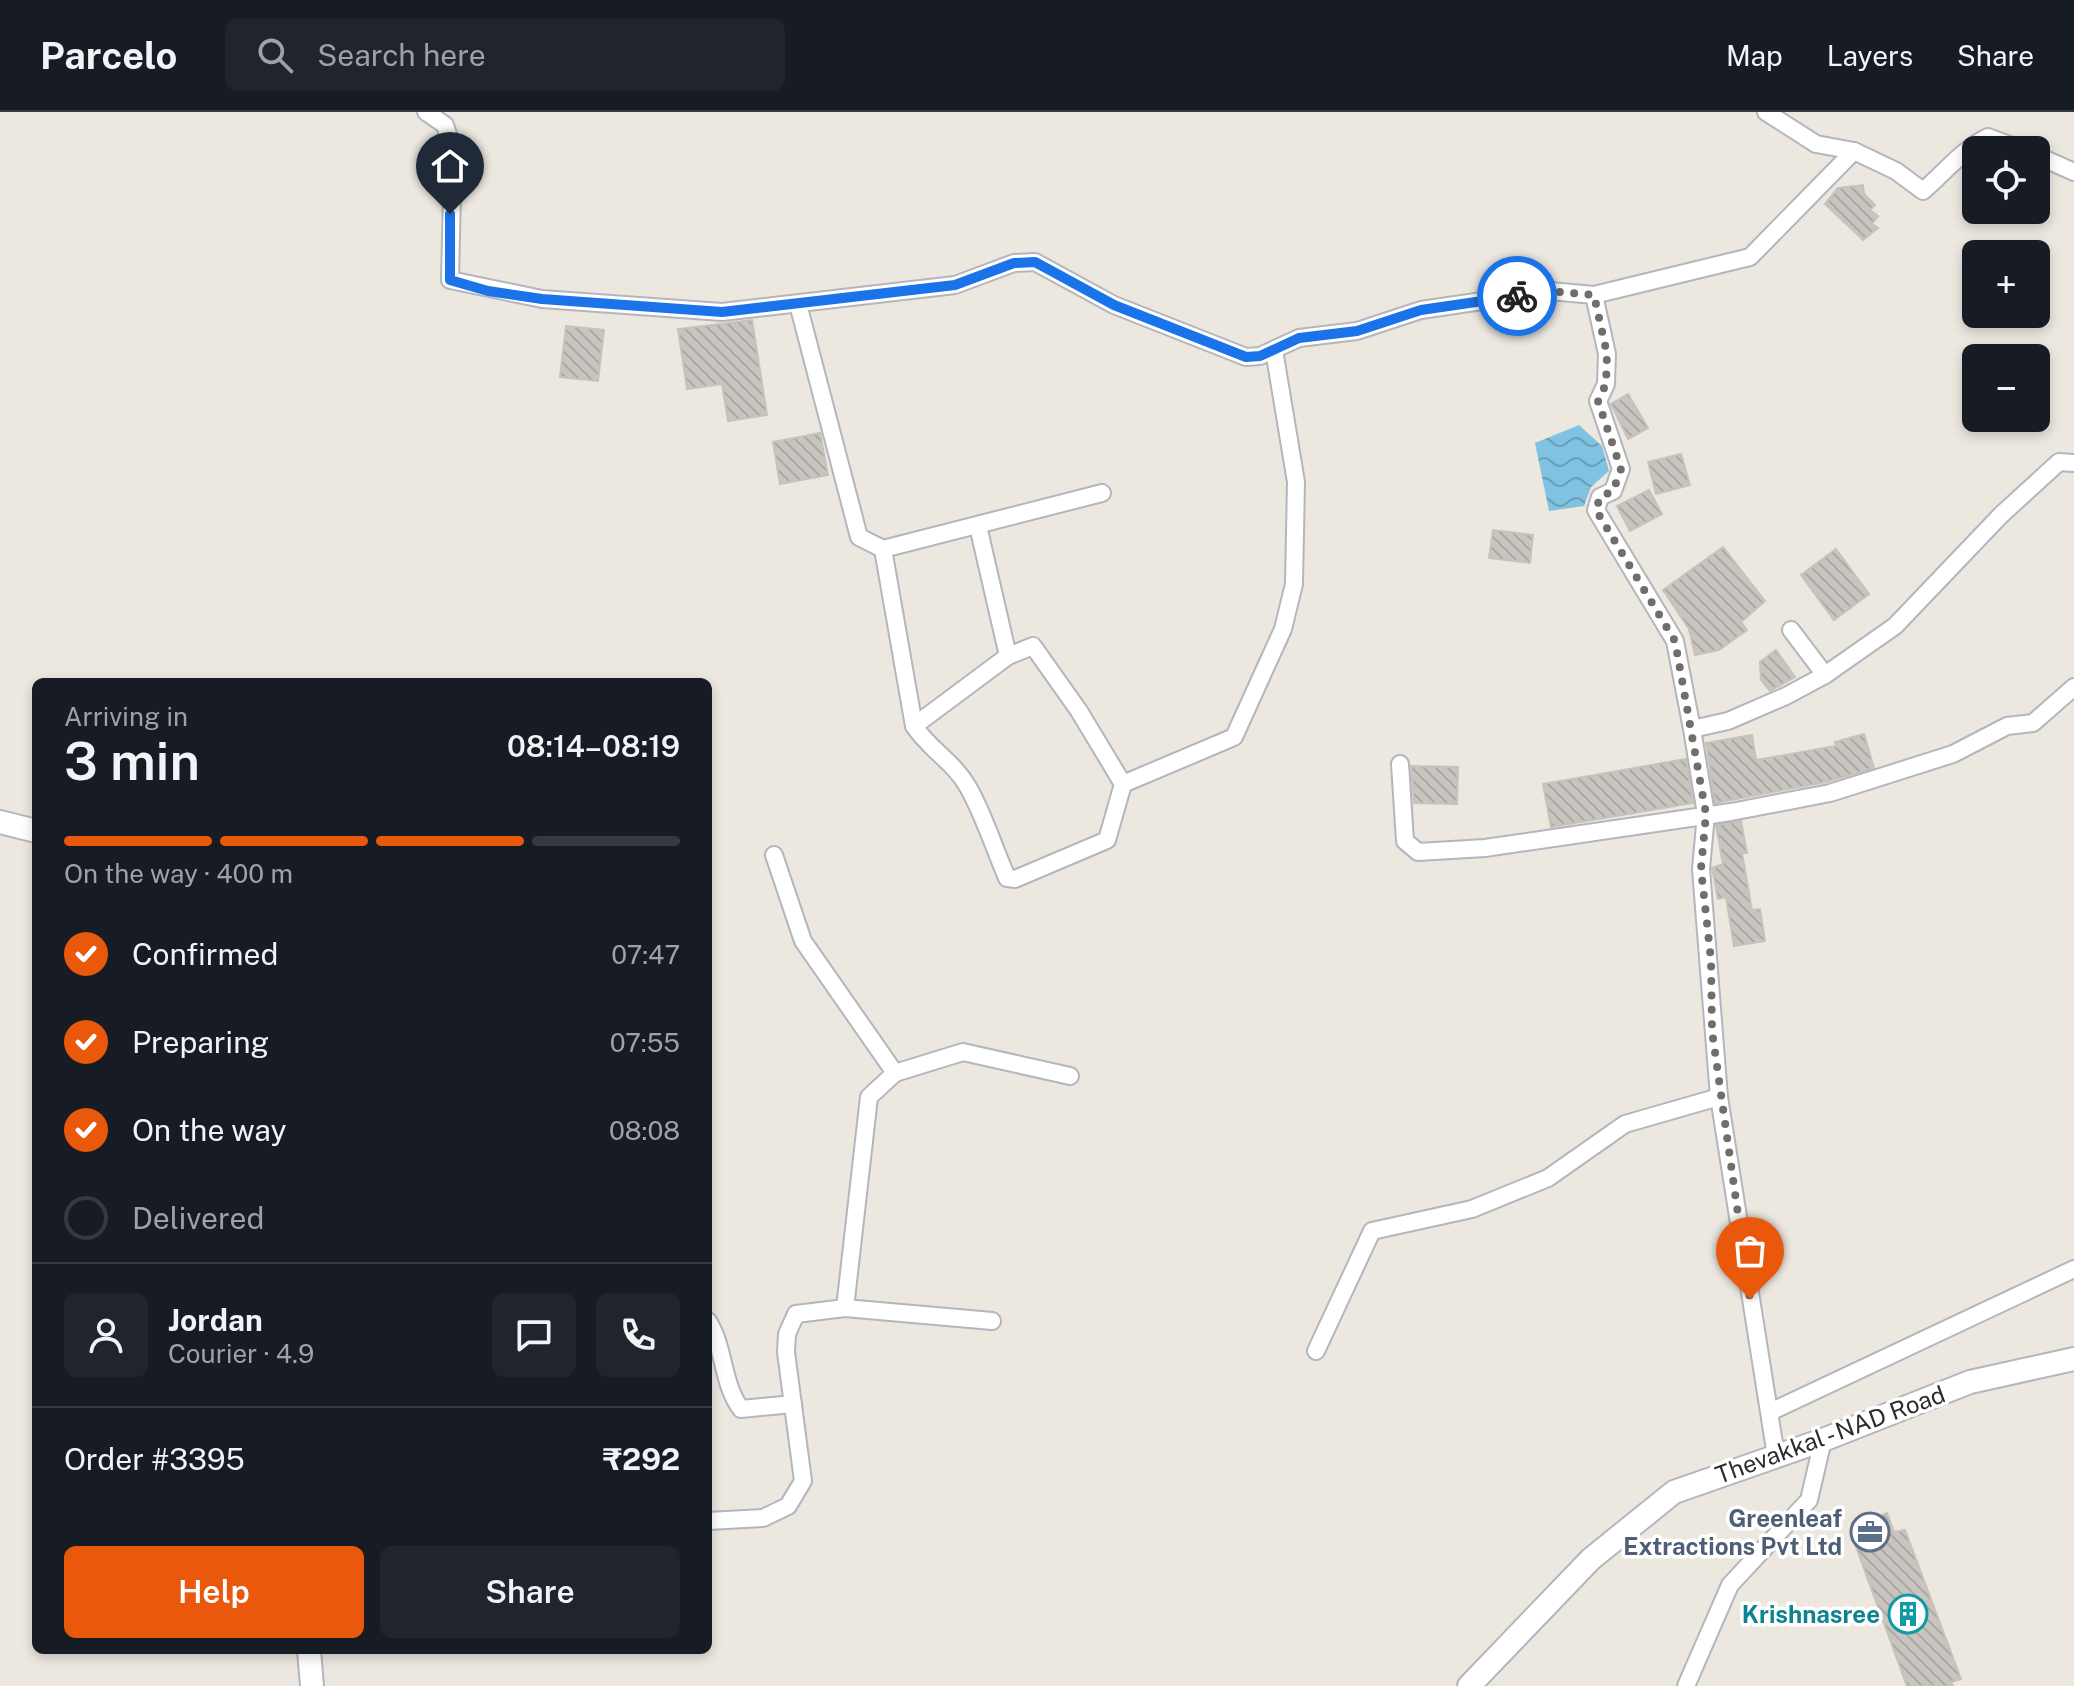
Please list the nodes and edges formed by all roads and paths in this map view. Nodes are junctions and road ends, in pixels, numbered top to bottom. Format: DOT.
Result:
graph roads {
  1 [pos="426,112"];
  2 [pos="1766,112"];
  3 [pos="1854,151"];
  4 [pos="1962,153"];
  5 [pos="2050,161"];
  6 [pos="2074,172"];
  7 [pos="1594,295"];
  8 [pos="798,304"];
  9 [pos="1274,350"];
  10 [pos="2074,463"];
  11 [pos="1102,493"];
  12 [pos="978,526"];
  13 [pos="883,549"];
  14 [pos="1791,630"];
  15 [pos="1008,656"];
  16 [pos="1825,675"];
  17 [pos="2074,687"];
  18 [pos="914,726"];
  19 [pos="1692,729"];
  20 [pos="1400,764"];
  21 [pos="1123,784"];
  22 [pos="1706,814"];
  23 [pos="0,822"];
  24 [pos="32,830"];
  25 [pos="774,855"];
  26 [pos="895,1073"];
  27 [pos="1070,1076"];
  28 [pos="1719,1097"];
  29 [pos="2074,1269"];
  30 [pos="845,1308"];
  31 [pos="992,1321"];
  32 [pos="712,1329"];
  33 [pos="1316,1351"];
  34 [pos="2074,1359"];
  35 [pos="793,1404"];
  36 [pos="1770,1412"];
  37 [pos="1823,1440"];
  38 [pos="1776,1456"];
  39 [pos="712,1521"];
  40 [pos="309,1654"];
  41 [pos="312,1686"];
  42 [pos="1469,1686"];
  43 [pos="1686,1686"];
  1 -- 8 [label="street"];
  2 -- 3 [label="street"];
  3 -- 4 [label="street"];
  3 -- 7 [label="street"];
  5 -- 6 [label="street"];
  7 -- 9 [label="street"];
  7 -- 19 [label="street"];
  8 -- 9 [label="street"];
  8 -- 13 [label="street"];
  9 -- 21 [label="street"];
  10 -- 16 [label="street"];
  11 -- 12 [label="street"];
  12 -- 13 [label="street"];
  12 -- 15 [label="street"];
  13 -- 18 [label="street"];
  14 -- 16 [label="street"];
  15 -- 18 [label="street"];
  15 -- 21 [label="street"];
  16 -- 19 [label="street"];
  17 -- 22 [label="street"];
  18 -- 21 [label="street"];
  19 -- 22 [label="street"];
  20 -- 22 [label="street"];
  22 -- 28 [label="street"];
  23 -- 24 [label="main road"];
  25 -- 26 [label="street"];
  26 -- 27 [label="street"];
  26 -- 30 [label="street"];
  28 -- 33 [label="street"];
  28 -- 36 [label="street"];
  29 -- 36 [label="street"];
  30 -- 31 [label="street"];
  30 -- 35 [label="street"];
  32 -- 35 [label="street"];
  34 -- 37 [label="main road, Thevakkal - NAD Road"];
  35 -- 39 [label="street"];
  36 -- 38 [label="street"];
  37 -- 38 [label="main road, Thevakkal - NAD Road"];
  37 -- 43 [label="street"];
  38 -- 42 [label="main road, Thevakkal - NAD Road"];
  40 -- 41 [label="main road"];
}
